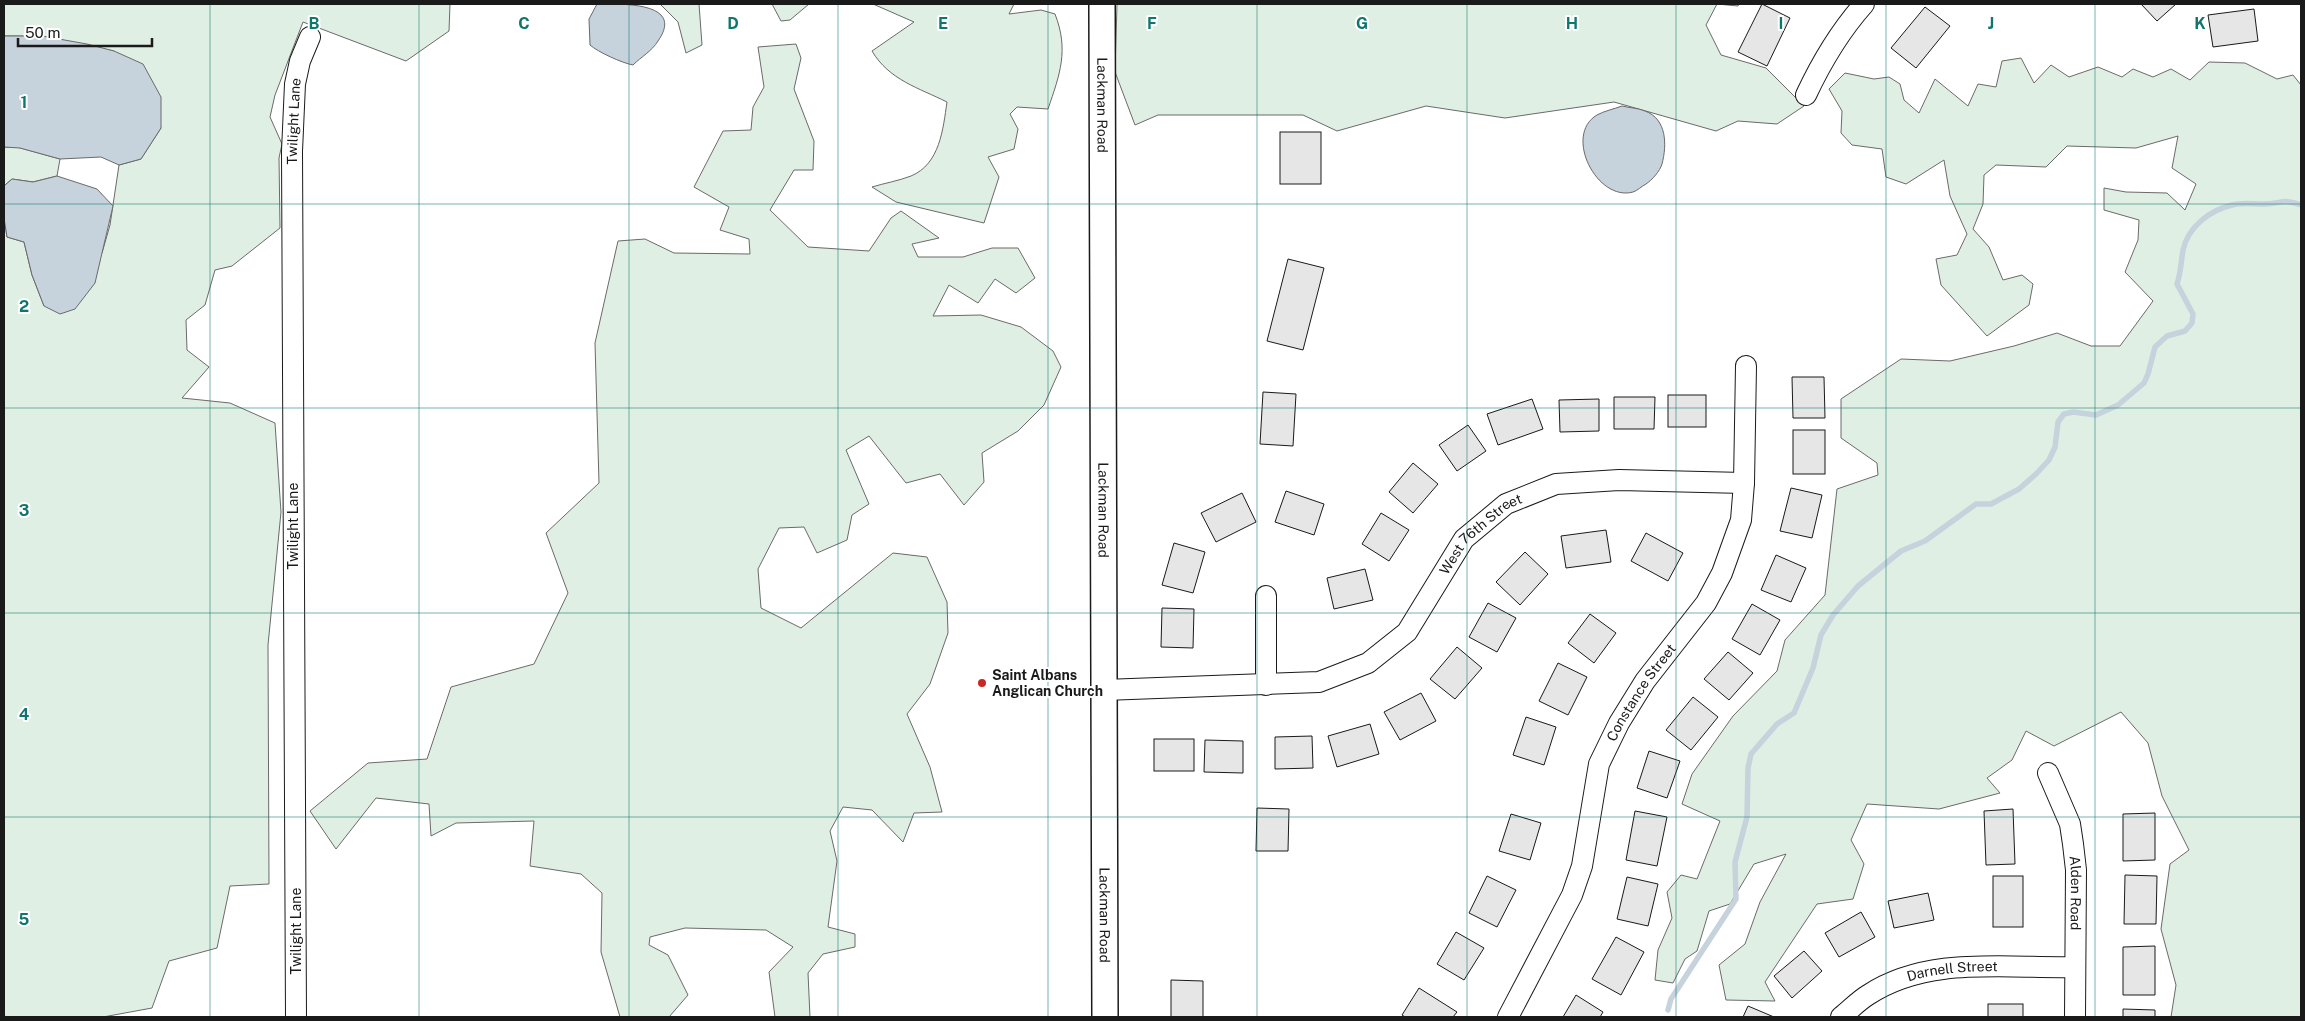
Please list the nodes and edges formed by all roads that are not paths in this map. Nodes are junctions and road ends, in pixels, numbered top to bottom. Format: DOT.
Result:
graph roads {
  1 [pos="1102,4"];
  2 [pos="1864,4"];
  3 [pos="310,37"];
  4 [pos="1806,96"];
  5 [pos="1746,366"];
  6 [pos="1744,482"];
  7 [pos="1266,596"];
  8 [pos="1266,685"];
  9 [pos="1104,690"];
  10 [pos="2048,773"];
  11 [pos="2075,968"];
  12 [pos="296,1017"];
  13 [pos="1105,1017"];
  14 [pos="1508,1017"];
  15 [pos="1841,1017"];
  16 [pos="2075,1017"];
  1 -- 9 [label="main road, Lackman Road"];
  2 -- 4 [label="street"];
  3 -- 12 [label="street, Twilight Lane"];
  5 -- 6 [label="street, Constance Street"];
  6 -- 8 [label="street, West 76th Street"];
  6 -- 14 [label="street, Constance Street"];
  7 -- 8 [label="street"];
  8 -- 9 [label="street, West 76th Street"];
  9 -- 13 [label="main road, Lackman Road"];
  10 -- 11 [label="street, Alden Road"];
  11 -- 15 [label="street, Darnell Street"];
  11 -- 16 [label="street, Alden Road"];
}
